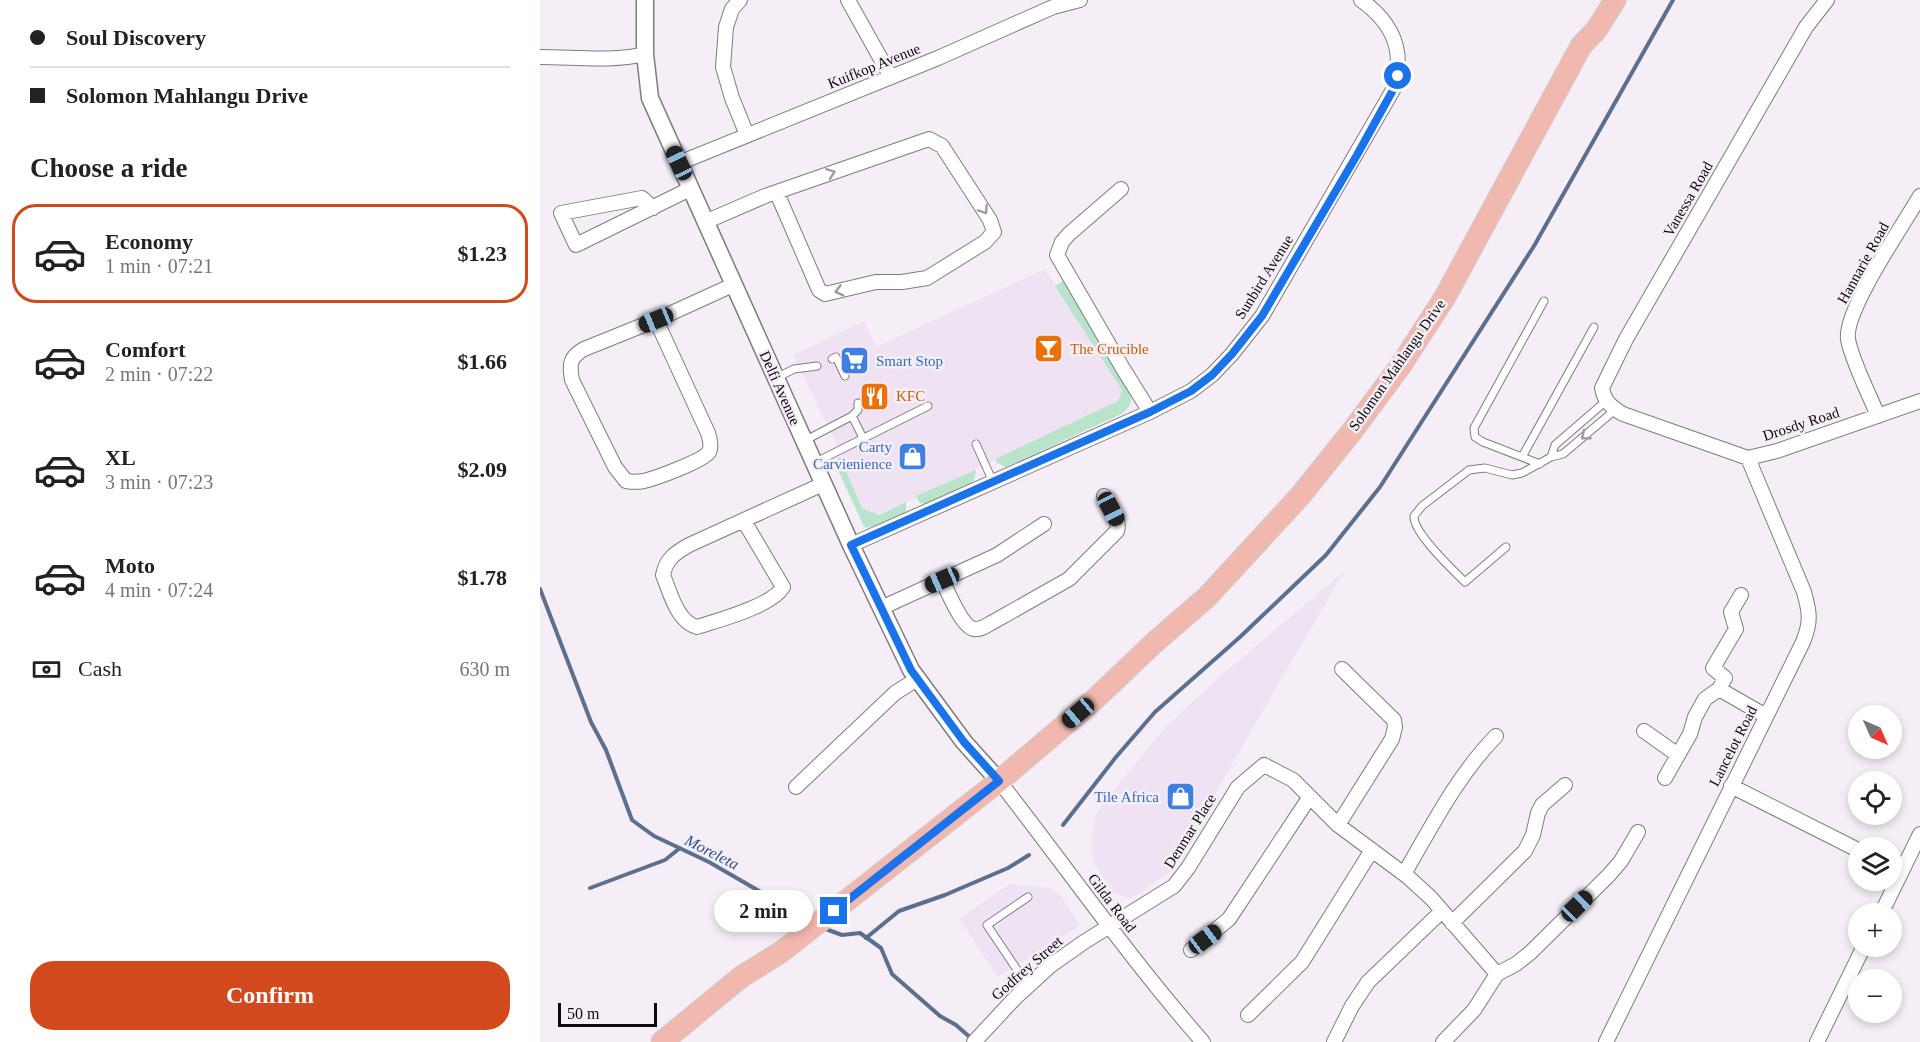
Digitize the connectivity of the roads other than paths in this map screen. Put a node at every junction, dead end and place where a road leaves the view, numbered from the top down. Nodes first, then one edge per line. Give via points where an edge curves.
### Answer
1 (645, 0) edge
2 (740, 0) edge
3 (848, 0) edge
4 (1080, 0) edge
5 (1361, 0) edge
6 (1600, 0) edge
7 (1615, 0) edge
8 (1827, 0) edge
9 (1581, 46) junction
10 (645, 54) junction
11 (540, 57) edge
12 (891, 77) junction
13 (747, 135) junction
14 (679, 163) junction
15 (690, 189) junction
16 (1121, 189) dead end
17 (777, 193) junction
18 (1920, 196) edge
19 (653, 208) junction
20 (705, 222) junction
21 (733, 285) junction
22 (1544, 302) dead end
23 (656, 320) junction
24 (1594, 327) dead end
25 (832, 359) dead end
26 (817, 366) dead end
27 (845, 376) dead end
28 (776, 378) junction
29 (1920, 400) edge
30 (858, 403) dead end
31 (928, 406) dead end
32 (1615, 408) junction
33 (1150, 412) junction
34 (852, 416) junction
35 (1878, 416) junction
36 (863, 438) junction
37 (804, 441) junction
38 (976, 444) dead end
39 (1522, 457) junction
40 (1551, 457) junction
41 (1748, 458) junction
42 (814, 463) junction
43 (1540, 464) junction
44 (993, 482) junction
45 (823, 484) junction
46 (1104, 496) dead end
47 (744, 521) junction
48 (1044, 524) dead end
49 (851, 545) junction
50 (1506, 547) dead end
51 (942, 580) junction
52 (1741, 595) dead end
53 (881, 608) junction
54 (1342, 669) dead end
55 (917, 679) junction
56 (1719, 689) junction
57 (1766, 716) junction
58 (1644, 731) dead end
59 (1496, 736) dead end
60 (1678, 755) junction
61 (994, 776) junction
62 (1665, 778) dead end
63 (1565, 785) dead end
64 (1731, 786) junction
65 (796, 787) dead end
66 (1309, 798) junction
67 (1338, 825) junction
68 (1638, 832) dead end
69 (1920, 834) edge
70 (1848, 845) edge
71 (1372, 850) junction
72 (1902, 861) edge
73 (1404, 874) junction
74 (1028, 897) dead end
75 (1442, 910) junction
76 (1452, 923) junction
77 (1109, 928) junction
78 (1191, 950) dead end
79 (1859, 957) edge
80 (1497, 974) junction
81 (1028, 986) junction
82 (1248, 1015) dead end
83 (662, 1042) edge
84 (974, 1042) edge
85 (1203, 1042) edge
86 (1334, 1042) edge
87 (1443, 1042) edge
88 (1606, 1042) edge
89 (1817, 1042) edge

1 - 10 street, Delfi Avenue
2 - 13 street via 726,27 723,67
3 - 12 street
4 - 12 street, Kuifkop Avenue via 1053,7
5 - 33 street, Sunbird Avenue via 1383,20 1396,43 1400,62 1393,90 1262,316 1212,375
6 - 9 main road, Solomon Mahlangu Drive via 1586,26
7 - 9 main road, Solomon Mahlangu Drive
8 - 32 street, Vanessa Road via 1806,27 1626,339 1602,388
9 - 61 main road, Solomon Mahlangu Drive via 1445,297 1401,365 1300,496 1207,597 1082,696
10 - 11 street
10 - 14 street, Delfi Avenue via 650,99
12 - 13 street, Kuifkop Avenue
13 - 14 street, Kuifkop Avenue
14 - 15 street, Delfi Avenue
15 - 19 street
15 - 20 street, Delfi Avenue
16 - 33 street via 1069,234 1057,255
17 -> 17 street via 929,139 942,146 994,232 985,242 927,278 868,283 825,294 819,290
17 - 20 street
18 - 35 street, Hannarie Road via 1850,323 1848,341
19 - 19 street via 576,245 561,213 642,198
20 - 21 street, Delfi Avenue
21 - 23 street
21 - 28 street, Delfi Avenue
22 - 39 lane via 1474,428 1475,437 1483,442
23 - 23 street via 584,349 575,354 570,367 572,380 615,467 626,481 645,481 688,464 706,455 710,447 708,433
24 - 39 lane
25 - 27 lane via 836,357
26 - 28 lane via 794,369
28 - 37 street, Delfi Avenue
29 - 35 street, Drosdy Road
30 - 34 lane
31 - 36 lane
32 -> 40 lane via 1563,454
32 - 40 lane via 1555,446
32 - 41 street, Drosdy Road
33 - 44 street, Sunbird Avenue
34 - 36 lane
34 - 37 lane
35 - 41 street, Drosdy Road
36 - 42 lane
37 - 42 street, Delfi Avenue
38 - 44 lane
39 - 43 lane
40 - 43 lane
41 - 57 street, Lancelot Road via 1804,592 1810,624
42 - 45 street, Delfi Avenue
43 - 50 lane via 1517,475 1485,468 1469,470 1414,516 1416,526 1465,582
44 - 49 street, Sunbird Avenue
45 - 47 street
45 - 49 street, Delfi Avenue
46 - 51 street via 1118,522 1117,531 1069,579 980,629 971,629 964,623
47 - 47 street via 783,586 760,604 691,626 678,609 663,575 664,566 674,553
48 - 51 street via 997,555
49 - 53 street, Delfi Avenue
51 - 53 street
52 - 56 street via 1731,612 1736,629 1713,668 1725,678
53 - 55 street, Delfi Avenue
54 - 67 street via 1391,716 1395,727 1392,739
55 - 61 street, Delfi Avenue
55 - 65 street via 895,693
56 - 57 street
56 - 60 street via 1705,699
57 - 64 street, Lancelot Road
58 - 60 street
59 - 73 street via 1466,770
60 - 62 street
61 - 77 street, Gilda Road
61 - 83 main road, Solomon Mahlangu Drive via 914,830 830,907
63 - 76 street via 1542,805 1525,851
64 - 70 street
64 - 88 street, Lancelot Road
66 - 67 street
66 - 77 street, Denmar Place via 1293,780 1264,765 1238,787 1174,886
66 - 78 street via 1229,919
67 - 71 street
68 - 80 street via 1609,875 1530,953
69 - 72 street
71 - 73 street
71 - 82 street via 1302,962
73 - 75 street
74 - 81 lane via 987,925
75 - 76 street
75 - 86 street via 1368,982
76 - 80 street
77 - 81 street, Godfrey Street via 1067,953
77 - 85 street, Gilda Road
79 - 89 street
80 - 87 street via 1474,1010
81 - 84 street, Godfrey Street

